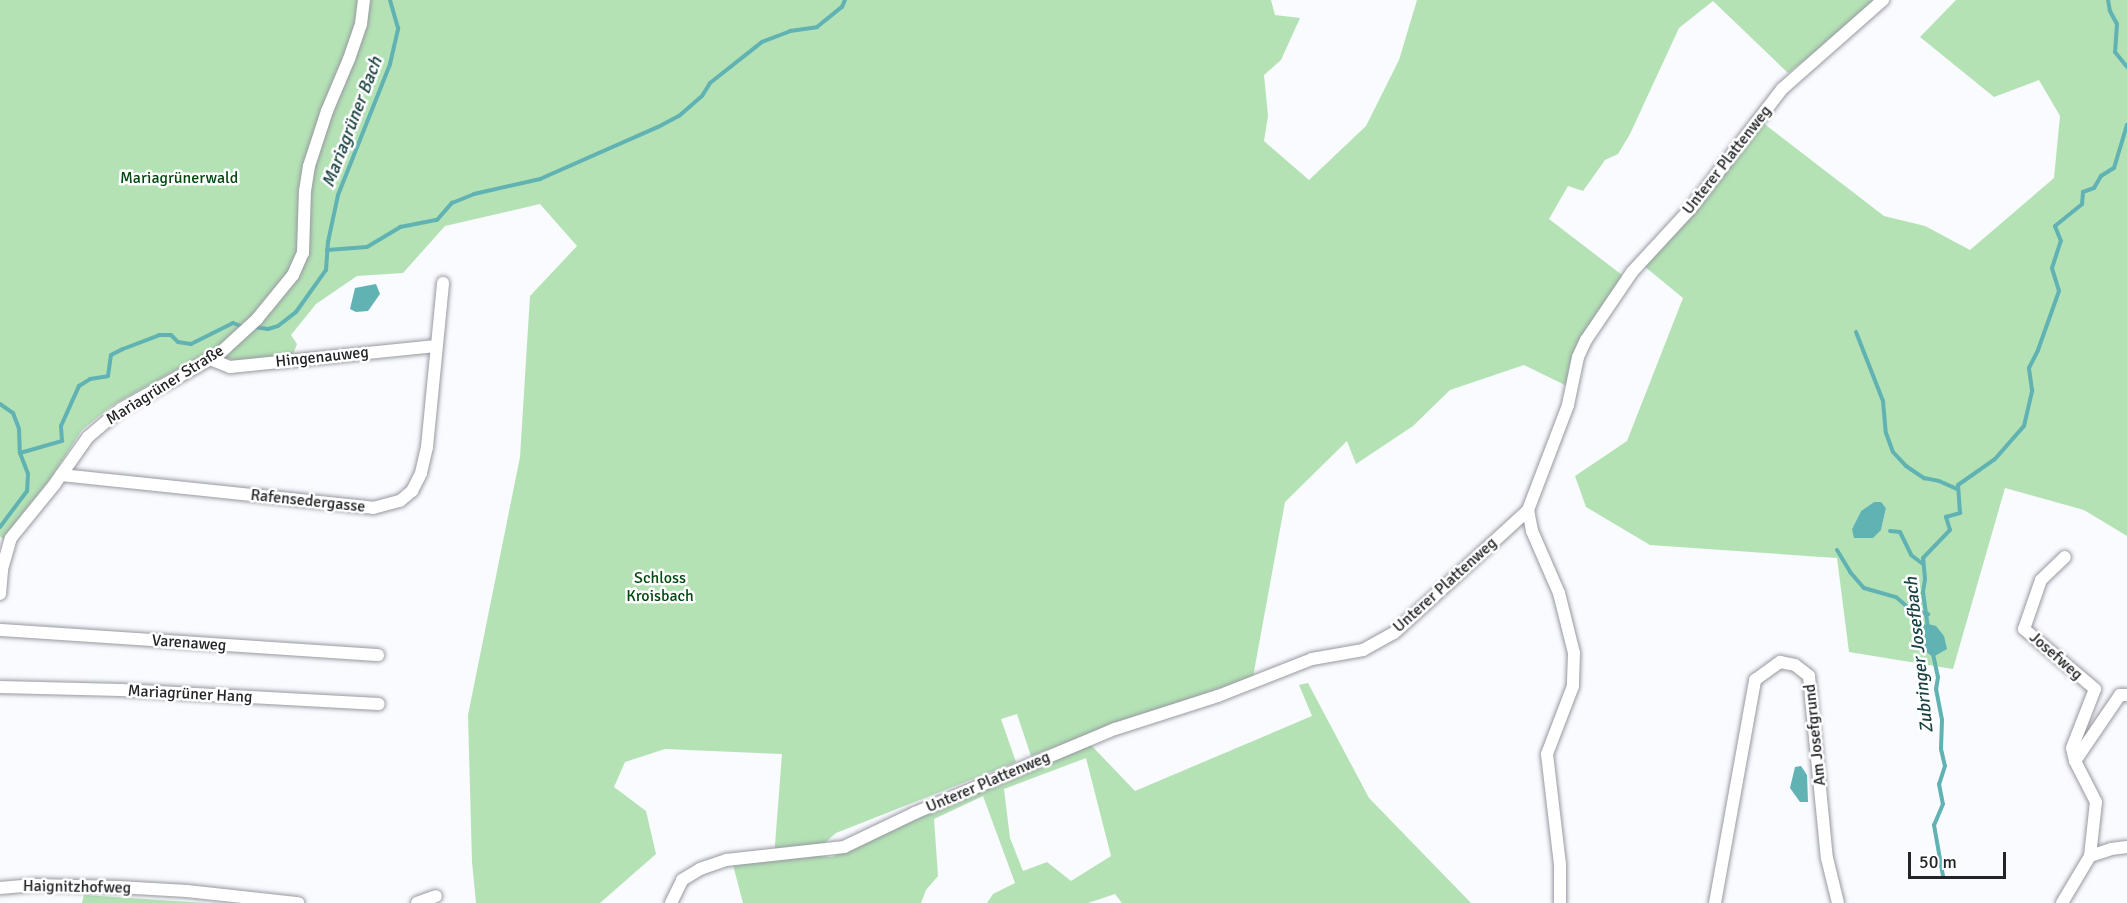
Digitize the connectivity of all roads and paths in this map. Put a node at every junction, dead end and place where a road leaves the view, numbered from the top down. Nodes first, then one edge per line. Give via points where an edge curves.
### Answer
1 (364, 0) edge
2 (1883, 0) edge
3 (443, 283) dead end
4 (436, 346) junction
5 (210, 360) junction
6 (61, 475) junction
7 (1528, 510) junction
8 (3, 545) edge
9 (2065, 557) dead end
10 (0, 594) edge
11 (0, 630) edge
12 (378, 655) dead end
13 (0, 687) edge
14 (2127, 696) edge
15 (379, 704) dead end
16 (2075, 761) junction
17 (2127, 848) edge
18 (2090, 856) junction
19 (0, 888) edge
20 (436, 896) dead end
21 (298, 903) edge
22 (417, 903) edge
23 (671, 903) edge
24 (1560, 903) edge
25 (1715, 903) edge
26 (1838, 903) edge
27 (2062, 903) edge

1 - 5 street, Mariagrüner Straße via 361,24 309,166 303,253 293,275 257,319
2 - 7 street, Unterer Plattenweg via 1782,89 1691,208 1629,276 1578,357 1568,405
3 - 4 street, Rafensedergasse
4 - 5 street, Hingenauweg via 230,367
4 - 6 street, Rafensedergasse via 421,473 412,491 400,501 373,508
5 - 6 street, Mariagrüner Straße via 106,421 88,437
6 - 8 street, Mariagrüner Straße
7 - 23 street, Unterer Plattenweg via 1394,633 1363,650 1311,659 1218,696 1115,729 844,847 726,860 700,869 682,880
7 - 24 street via 1532,531 1559,593 1574,653 1573,686 1547,754 1560,864
8 - 10 street, Mariagrüner Straße
9 - 16 street, Josefweg via 2041,580 2024,629 2095,689 2072,748
11 - 12 street, Varenaweg
13 - 15 street, Mariagrüner Hang
14 - 16 street via 2120,695
16 - 18 street via 2096,802
17 - 18 street
18 - 27 street
19 - 21 street, Haignitzhofweg via 118,887
20 - 22 street
25 - 26 street, Am Josefgrund via 1755,680 1780,662 1795,665 1809,676 1827,858

